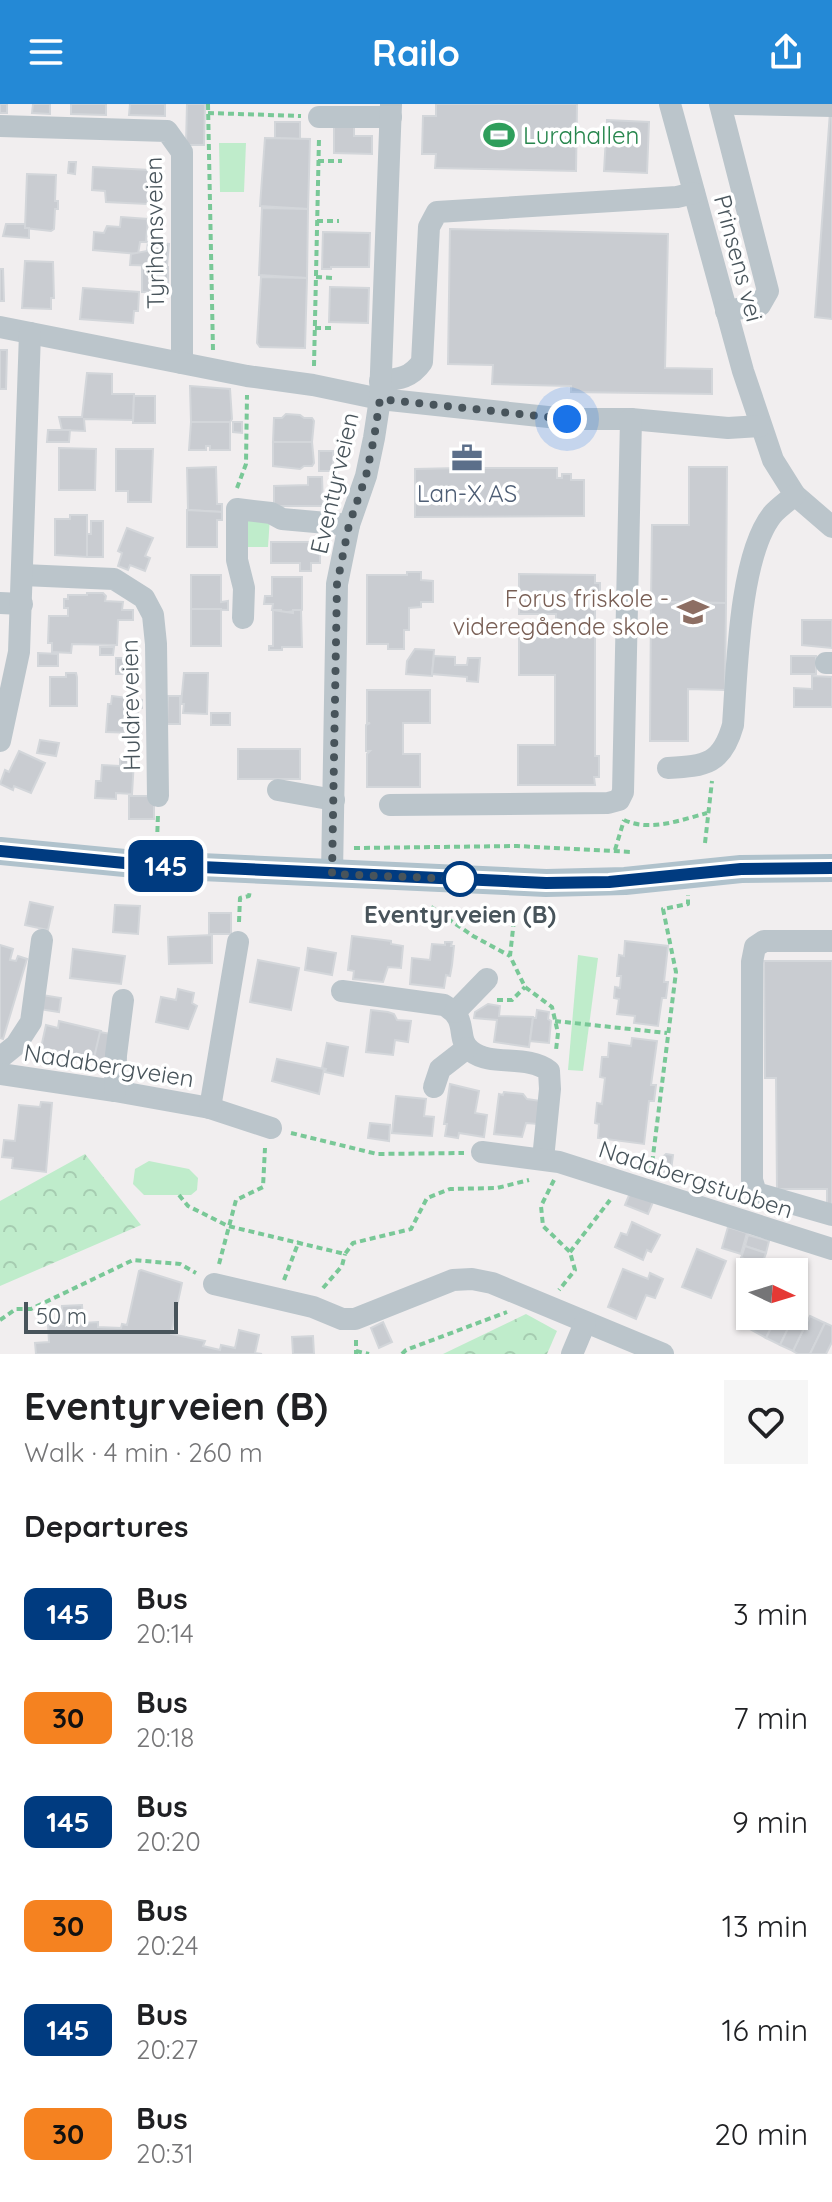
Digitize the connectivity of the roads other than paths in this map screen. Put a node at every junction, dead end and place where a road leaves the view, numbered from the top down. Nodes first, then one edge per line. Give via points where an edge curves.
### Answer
1 (670, 104) edge
2 (720, 104) edge
3 (736, 104) edge
4 (832, 106) edge
5 (391, 110) edge
6 (319, 117) road end
7 (0, 126) edge
8 (694, 193) junction
9 (726, 311) junction
10 (0, 327) edge
11 (30, 333) junction
12 (182, 363) junction
13 (380, 390) junction
14 (631, 419) junction
15 (760, 426) junction
16 (795, 495) junction
17 (349, 525) junction
18 (832, 527) edge
19 (23, 575) junction
20 (11, 603) edge
21 (243, 618) dead end
22 (0, 741) edge
23 (668, 768) dead end
24 (278, 790) dead end
25 (158, 796) dead end
26 (334, 800) junction
27 (390, 805) dead end
28 (0, 851) edge
29 (832, 868) edge
30 (332, 874) junction
31 (42, 940) dead end
32 (832, 941) edge
33 (238, 942) road end
34 (487, 979) dead end
35 (342, 991) dead end
36 (123, 1000) dead end
37 (455, 1012) junction
38 (467, 1048) junction
39 (0, 1058) edge
40 (0, 1074) edge
41 (434, 1087) dead end
42 (115, 1091) junction
43 (210, 1108) junction
44 (269, 1127) road end
45 (482, 1152) road end
46 (545, 1173) junction
47 (756, 1193) junction
48 (832, 1215) edge
49 (742, 1222) junction
50 (832, 1249) edge
51 (214, 1284) road end
52 (585, 1323) junction
53 (572, 1354) edge
54 (663, 1354) edge

1 - 8 street, Prinsens vei
2 - 9 street via 768,291 760,305
3 - 4 street
5 - 6 street
5 - 13 street, Eventyrveien
7 - 12 street, Tyrihansveien via 167,131 176,140 182,152
8 - 9 street, Prinsens vei
8 - 13 street via 437,212 429,227 422,362 415,372
9 - 15 street, Prinsens vei
10 - 11 street
11 - 12 street
11 - 19 street
12 - 13 street via 247,376
13 - 14 street via 567,419
13 - 17 street, Eventyrveien via 366,476
14 - 15 street
14 - 27 street via 623,792 618,811
15 - 16 street, Prinsens vei
16 - 18 street, Prinsens vei
16 - 23 street via 772,515 758,541 744,596 728,745 700,766
17 - 21 street via 237,509
17 - 26 street, Eventyrveien via 337,584
19 - 20 street
19 - 25 street, Huldreveien via 114,579 144,598 153,615 156,644
20 - 22 street via 19,652
24 - 26 street
26 - 30 street, Eventyrveien
28 - 30 main road
29 - 30 main road via 741,869 593,883
31 - 39 street via 31,1022
32 - 47 street via 764,941 755,947
33 - 43 street, Nadabergveien
34 - 37 street
35 - 37 street via 444,1005
36 - 42 street
37 - 38 street
38 - 41 street via 440,1069
38 - 46 street via 549,1071
40 - 42 street, Nadabergveien
42 - 43 street, Nadabergveien
43 - 44 street, Nadabergveien
45 - 46 street, Nadabergstubben
46 - 49 street, Nadabergstubben via 621,1181
47 - 48 street
47 - 49 street
49 - 50 street, Nadabergstubben
51 - 52 street via 355,1319 453,1280 472,1279
52 - 53 street
52 - 54 street

